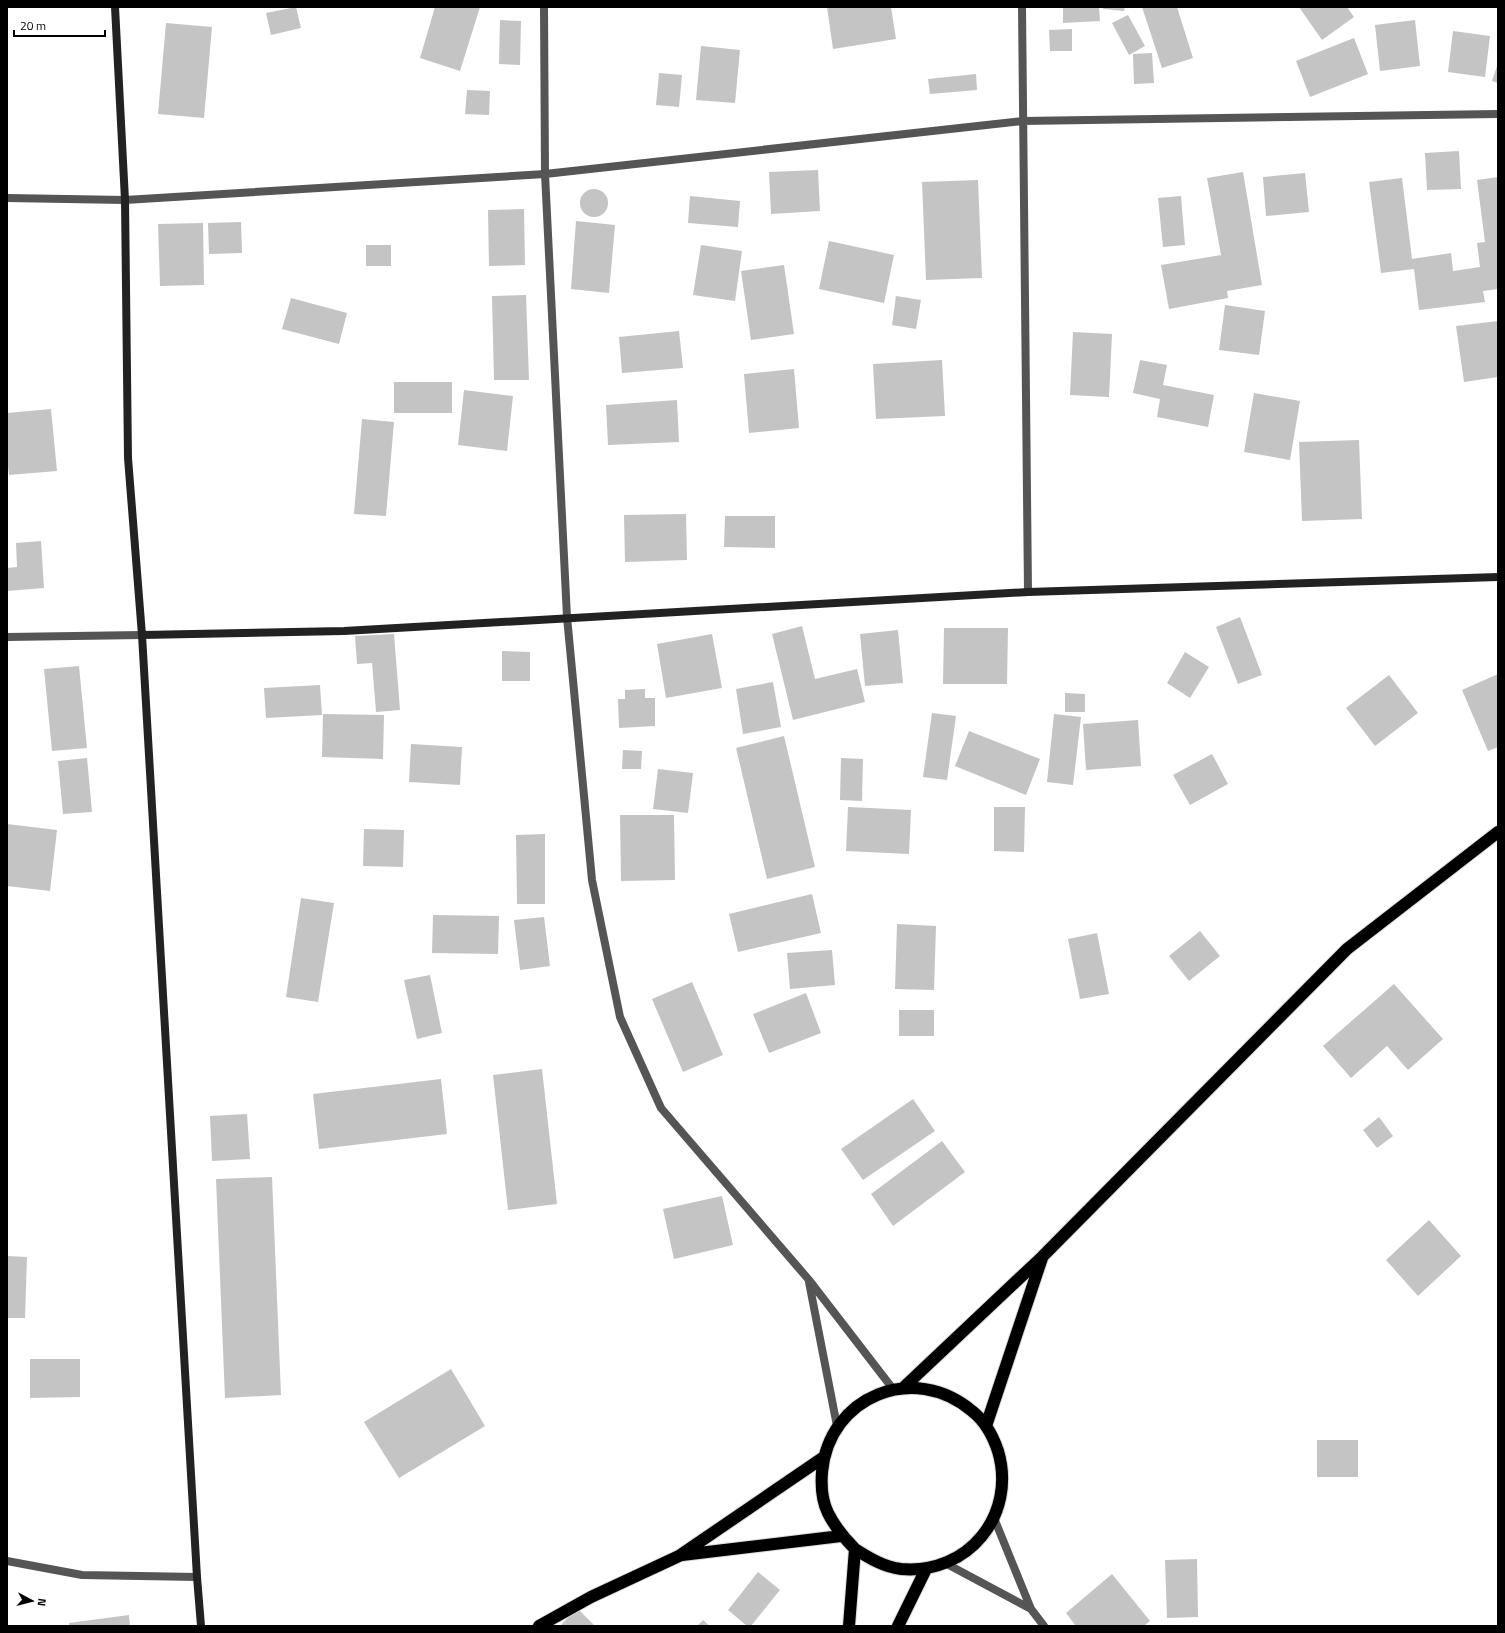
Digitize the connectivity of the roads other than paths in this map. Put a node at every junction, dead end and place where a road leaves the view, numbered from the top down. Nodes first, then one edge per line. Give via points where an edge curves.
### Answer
1 (115, 7) edge
2 (544, 7) edge
3 (1022, 7) edge
4 (1498, 114) edge
5 (1022, 121) junction
6 (545, 174) junction
7 (7, 198) edge
8 (125, 200) junction
9 (1498, 577) edge
10 (1028, 592) junction
11 (566, 617) junction
12 (142, 635) junction
13 (7, 637) edge
14 (1498, 832) edge
15 (1042, 1257) junction
16 (809, 1280) junction
17 (898, 1388) junction
18 (837, 1426) junction
19 (986, 1426) junction
20 (824, 1457) junction
21 (994, 1518) junction
22 (841, 1536) junction
23 (855, 1549) junction
24 (679, 1556) junction
25 (7, 1561) edge
26 (945, 1563) junction
27 (926, 1569) junction
28 (197, 1577) junction
29 (1031, 1609) junction
30 (201, 1626) edge
31 (539, 1626) edge
32 (850, 1626) edge
33 (898, 1626) edge
34 (1044, 1626) edge

1 - 8 street
2 - 6 street
3 - 5 street
4 - 5 street
5 - 6 street
5 - 10 street
6 - 8 street
6 - 11 street
7 - 8 street
8 - 12 street via 128,458
9 - 10 street
10 - 11 street
11 - 12 street via 344,631
11 - 16 street via 592,880 620,1018 661,1108
12 - 13 street
12 - 28 street
14 - 15 highway via 1346,949
15 - 17 highway
15 - 19 highway
16 - 17 street
16 - 18 street
17 - 18 highway via 872,1397 853,1409
17 - 19 highway via 922,1388 941,1392 974,1411
18 - 20 highway
19 - 21 highway via 996,1443 1001,1461 1000,1500
20 - 22 highway via 821,1485 827,1512
20 - 24 highway
21 - 26 highway via 974,1546
21 - 29 street
22 - 23 highway
22 - 24 highway
23 - 27 highway via 876,1562 901,1569
23 - 32 highway
24 - 31 highway via 591,1597
25 - 28 street via 82,1575
26 - 27 highway
26 - 29 street
27 - 33 highway
28 - 30 street
29 - 34 street

